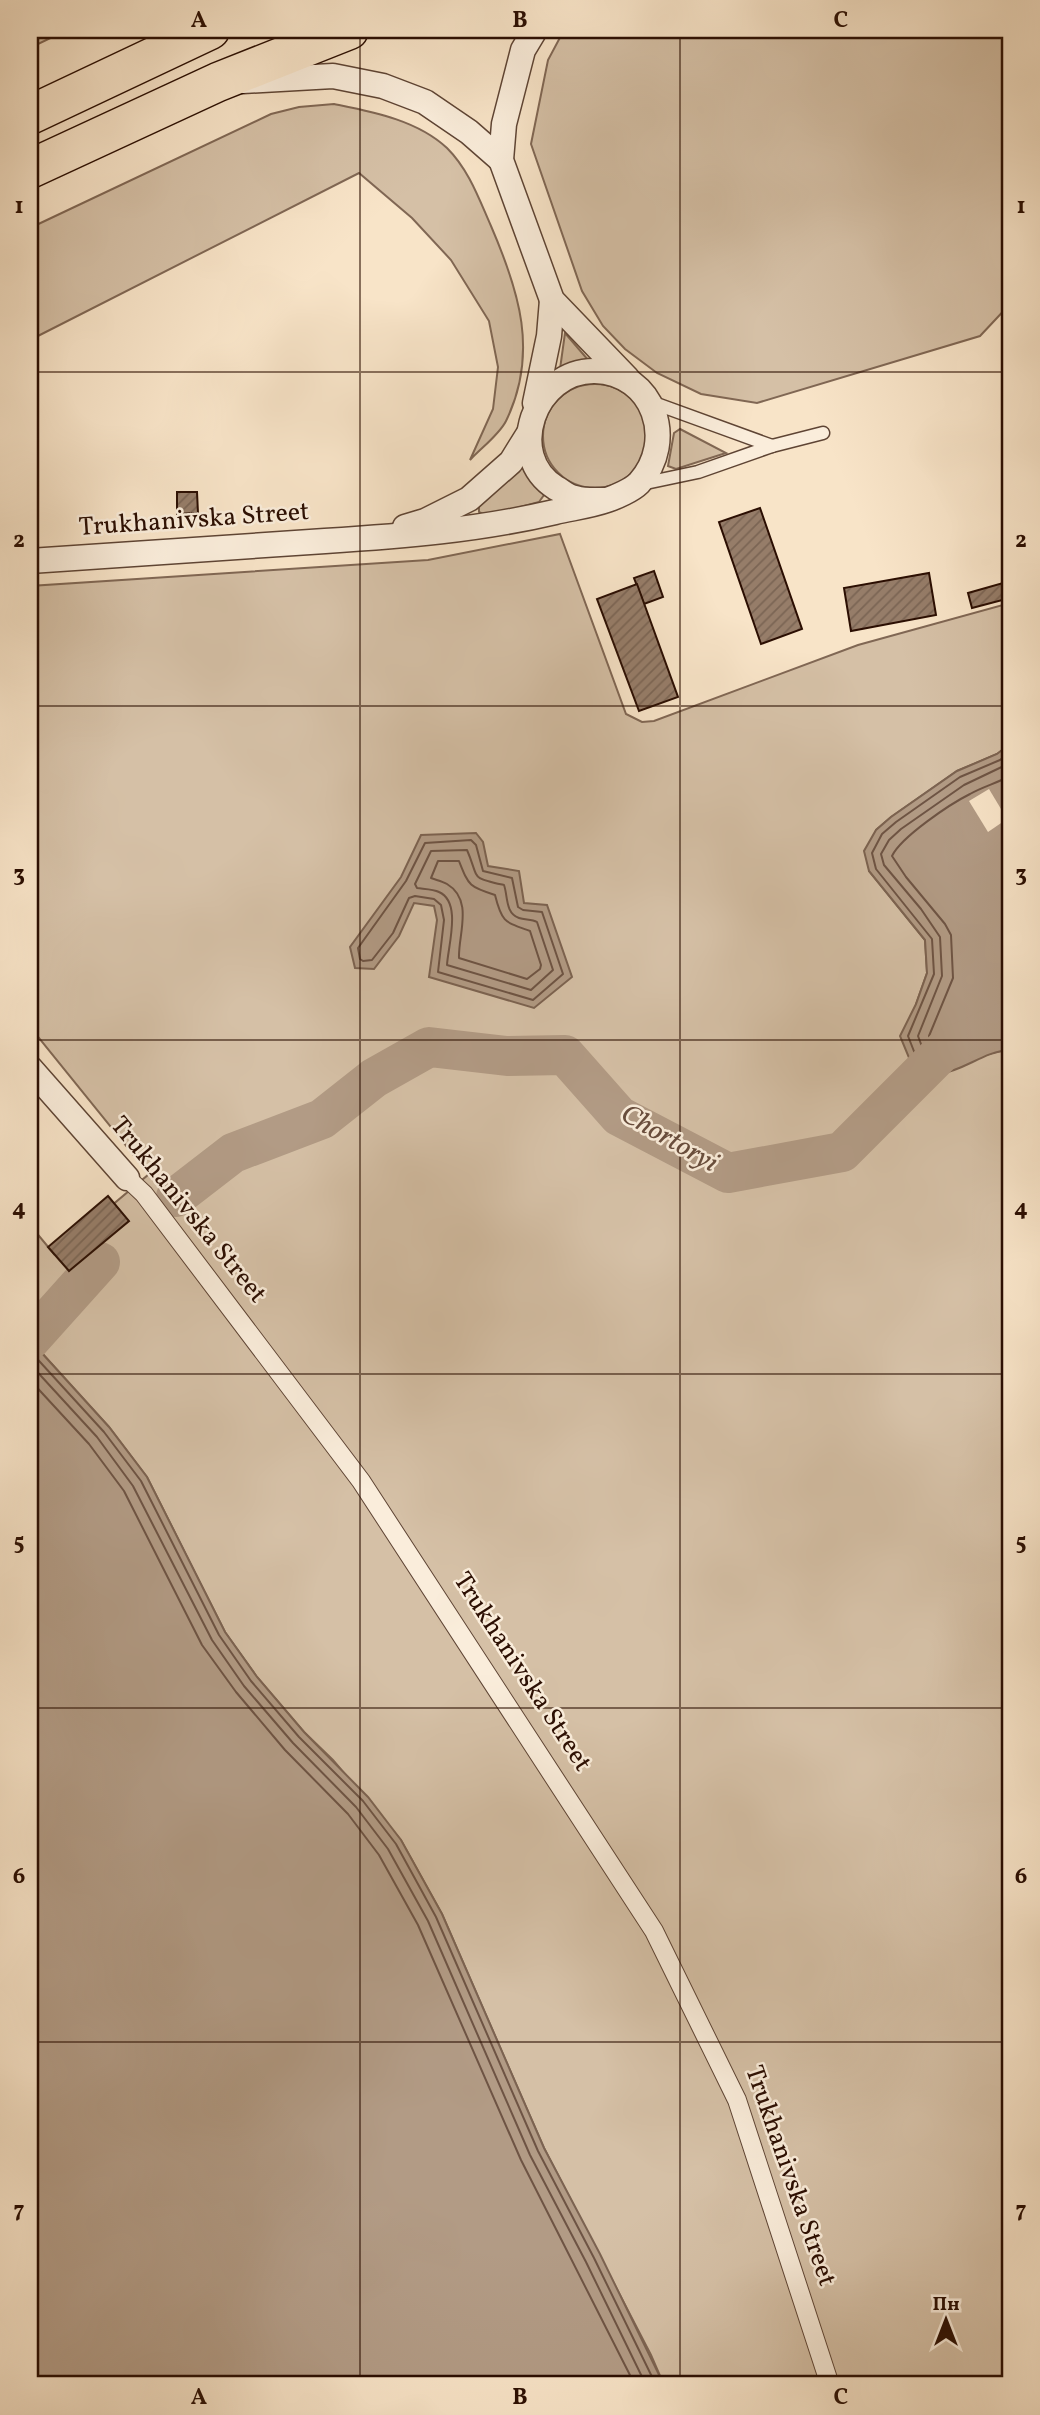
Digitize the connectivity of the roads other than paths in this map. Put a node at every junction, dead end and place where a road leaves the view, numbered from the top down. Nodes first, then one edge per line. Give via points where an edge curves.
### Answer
1 (210, 30) edge
2 (349, 30) edge
3 (535, 30) edge
4 (218, 82) junction
5 (30, 115) edge
6 (501, 160) junction
7 (30, 169) edge
8 (552, 300) junction
9 (642, 393) junction
10 (531, 423) junction
11 (823, 433) dead end
12 (772, 446) junction
13 (638, 485) junction
14 (606, 500) junction
15 (363, 538) junction
16 (30, 561) edge
17 (30, 1068) edge
18 (127, 1178) joint
19 (830, 2385) edge

1 - 5 main road
2 - 4 main road
3 - 6 street, Trukhanivska Street via 523,50 504,124
4 - 6 street, Trukhanivska Street via 333,76 383,86 425,102
4 - 7 main road
6 - 8 street, Trukhanivska Street
8 - 9 street, Trukhanivska Street
8 - 10 street, Trukhanivska Street
9 - 10 street via 609,373 592,371 549,389
9 - 12 lane
9 - 13 street via 659,430 655,459
10 - 14 street via 535,464 548,483 573,498
10 - 15 street, Trukhanivska Street via 510,462 469,499 425,521
11 - 12 lane
12 - 13 lane via 698,472
13 - 14 street
14 - 15 street, Trukhanivska Street via 515,522
15 - 16 street, Trukhanivska Street
17 - 18 street, Trukhanivska Street
18 - 19 street, Trukhanivska Street via 144,1194 361,1480 654,1931 737,2100

